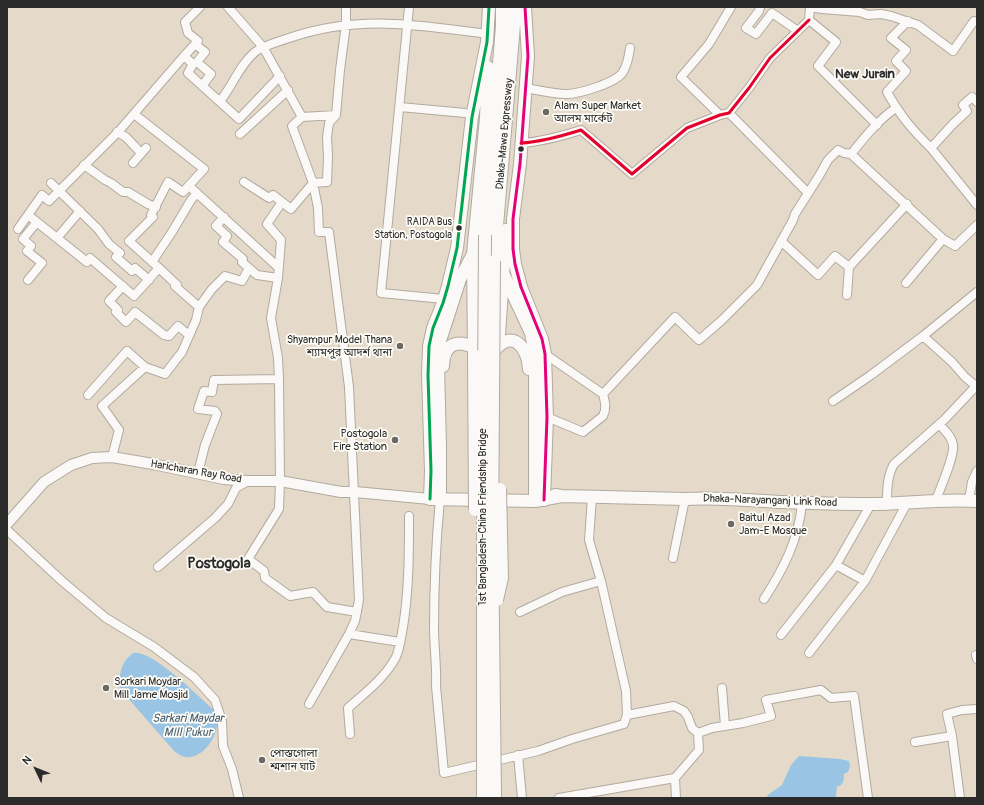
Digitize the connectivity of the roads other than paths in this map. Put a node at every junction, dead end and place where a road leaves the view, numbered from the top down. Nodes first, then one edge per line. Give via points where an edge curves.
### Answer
1 (200, 7) edge
2 (228, 7) edge
3 (346, 7) edge
4 (409, 7) edge
5 (489, 7) edge
6 (502, 7) edge
7 (514, 7) edge
8 (525, 7) edge
9 (731, 7) edge
10 (760, 7) edge
11 (810, 7) edge
12 (809, 20) junction
13 (908, 21) junction
14 (977, 22) edge
15 (408, 23) junction
16 (346, 24) junction
17 (798, 31) junction
18 (526, 32) junction
19 (487, 38) junction
20 (195, 44) junction
21 (263, 47) junction
22 (630, 48) dead end
23 (184, 56) junction
24 (280, 76) junction
25 (202, 86) junction
26 (525, 88) junction
27 (288, 90) junction
28 (220, 101) junction
29 (977, 102) edge
30 (400, 107) junction
31 (896, 108) junction
32 (465, 113) dead end
33 (728, 113) junction
34 (134, 114) junction
35 (336, 115) junction
36 (720, 115) junction
37 (302, 117) junction
38 (877, 125) junction
39 (117, 132) junction
40 (240, 134) dead end
41 (521, 143) junction
42 (931, 148) junction
43 (851, 154) junction
44 (133, 163) dead end
45 (84, 165) junction
46 (244, 182) dead end
47 (51, 183) dead end
48 (313, 183) junction
49 (189, 186) junction
50 (59, 191) junction
51 (197, 193) junction
52 (808, 193) junction
53 (282, 202) junction
54 (907, 204) junction
55 (156, 206) junction
56 (977, 206) edge
57 (80, 211) junction
58 (28, 215) junction
59 (224, 217) junction
60 (37, 222) junction
61 (977, 225) edge
62 (18, 229) dead end
63 (486, 235) junction
64 (57, 238) junction
65 (944, 239) junction
66 (781, 241) junction
67 (473, 254) junction
68 (494, 261) junction
69 (152, 262) junction
70 (278, 267) junction
71 (849, 267) junction
72 (159, 268) junction
73 (249, 268) junction
74 (502, 273) junction
75 (278, 278) junction
76 (28, 280) dead end
77 (149, 280) junction
78 (906, 283) dead end
79 (123, 286) junction
80 (977, 292) edge
81 (847, 295) dead end
82 (444, 299) junction
83 (199, 307) junction
84 (189, 335) junction
85 (923, 336) junction
86 (487, 351) junction
87 (545, 354) junction
88 (145, 367) junction
89 (279, 379) junction
90 (977, 386) edge
91 (603, 394) junction
92 (88, 395) dead end
93 (833, 401) dead end
94 (547, 417) junction
95 (939, 424) junction
96 (112, 457) junction
97 (977, 471) edge
98 (198, 473) junction
99 (248, 481) junction
100 (280, 481) junction
101 (355, 492) junction
102 (438, 496) junction
103 (535, 497) junction
104 (592, 497) junction
105 (685, 499) junction
106 (936, 500) junction
107 (973, 501) edge
108 (802, 503) junction
109 (907, 503) junction
110 (871, 504) junction
111 (887, 504) junction
112 (409, 516) dead end
113 (7, 524) edge
114 (7, 530) edge
115 (673, 558) dead end
116 (836, 565) junction
117 (158, 567) dead end
118 (601, 581) junction
119 (865, 581) junction
120 (764, 599) dead end
121 (357, 612) junction
122 (520, 612) dead end
123 (488, 623) junction
124 (349, 634) junction
125 (781, 635) dead end
126 (400, 642) junction
127 (808, 653) dead end
128 (722, 688) dead end
129 (309, 704) dead end
130 (977, 709) edge
131 (627, 715) junction
132 (725, 726) junction
133 (698, 732) junction
134 (350, 734) dead end
135 (952, 736) junction
136 (915, 742) dead end
137 (518, 755) junction
138 (675, 778) junction
139 (239, 798) edge
140 (483, 798) edge
141 (496, 798) edge
142 (522, 798) edge
143 (559, 798) edge
144 (676, 798) edge
145 (868, 798) edge
146 (960, 798) edge

1 - 20 street via 185,22 188,33 198,41
2 - 21 street
3 - 16 street
4 - 15 street
5 - 19 highway
6 - 63 highway, Dhaka-Mawa Expressway
7 - 68 highway, Dhaka-Mawa Expressway
8 - 18 highway
9 - 36 street via 709,44 681,77
10 - 17 street via 746,28 756,34 772,13
11 - 12 street
11 - 13 street via 868,15 881,14
12 - 17 street
12 - 38 street via 836,42 818,66
13 - 14 street via 918,25 953,51 974,21
13 - 31 street via 891,38 906,50 896,61 906,71 887,92
15 - 16 street
15 - 19 street
15 - 30 street
16 - 21 street via 301,34
16 - 35 street
17 - 33 street via 770,58
18 - 26 highway via 528,56
18 - 74 highway via 518,90
19 - 67 highway via 489,52 486,118
19 - 82 highway via 472,117 457,248
20 - 23 street
20 - 25 street via 205,52 197,62 212,74
21 - 24 street
21 - 28 street via 248,59
22 - 26 street via 623,72 607,83 567,94
23 - 25 street via 193,64 188,73
23 - 34 street
24 - 27 street
24 - 28 street via 239,119
25 - 28 street
26 - 41 highway
27 - 37 street
27 - 40 street
29 - 42 street via 972,97 963,105 967,111
30 - 32 street
30 - 82 street via 381,293
31 - 38 street
31 - 42 street
33 - 36 street
33 - 52 street
34 - 39 street
34 - 49 street via 204,169
35 - 37 street
35 - 48 street via 329,123 327,136 327,182
36 - 41 street via 687,128 632,174 581,130
37 - 48 street via 292,126
38 - 43 street
39 - 44 street via 144,151
39 - 45 street
41 - 87 highway via 513,219 513,249 520,287 542,339
42 - 56 street
43 - 52 street via 838,150 833,154
43 - 54 street
45 - 50 street
45 - 55 street via 123,192
46 - 53 street via 269,198 273,195
47 - 50 street
48 - 53 street via 291,209
48 - 101 street via 319,232 329,232 348,387
49 - 51 street
49 - 55 street via 183,192 168,182
50 - 57 street
50 - 58 street via 49,201 42,195
51 - 59 street
51 - 69 street
52 - 66 street
53 - 70 street via 267,224 281,240
54 - 65 street
54 - 71 street
55 - 69 street via 151,215 153,217 129,241
57 - 64 street
57 - 77 street via 120,253 116,257 132,271 136,268
58 - 60 street
58 - 62 street
59 - 70 street
59 - 73 street via 216,226 227,236 222,242 244,259 242,262
60 - 64 street
60 - 76 street via 23,239 32,246 28,251 42,263
61 - 65 street via 955,246
63 - 67 highway
63 - 86 highway, 1st Bangladesh-China Friendship Bridge, bridge
64 - 79 street via 87,262 90,258
65 - 78 street
66 - 71 street via 818,275 835,256
66 - 91 street via 757,285 699,340 675,317
67 - 86 highway
67 - 102 highway via 460,279 439,344
68 - 74 highway
68 - 86 highway, 1st Bangladesh-China Friendship Bridge, bridge
69 - 72 street
70 - 75 street
71 - 81 street
72 - 77 street
72 - 83 street
73 - 75 street via 257,275
73 - 83 street via 242,281 225,276
74 - 86 highway
74 - 103 highway via 531,333 535,356
75 - 89 street via 271,318
77 - 79 street via 134,296
79 - 84 street via 109,302 126,322 135,312 164,336 169,336 178,326
80 - 85 street
82 - 102 highway via 429,346 428,375 431,471
83 - 84 street
84 - 88 street via 182,352 165,374
85 - 90 street
85 - 93 street
86 - 102 highway via 459,343 445,353
86 - 103 highway via 509,340 524,348 528,359
86 - 123 highway, 1st Bangladesh-China Friendship Bridge, bridge via 492,490
86 - 123 highway, bridge via 475,577
87 - 91 street
87 - 94 highway
88 - 92 street via 127,351
88 - 96 street via 102,406 119,430
89 - 98 street via 214,380 212,392 204,391 198,409 215,411 217,414
89 - 100 street
90 - 95 street
91 - 94 street via 605,413 583,432
94 - 103 highway
95 - 106 street via 949,435 953,445 950,462
95 - 111 street via 894,464 887,487
96 - 98 main road, Haricharan Ray Road
96 - 113 main road, Haricharan Ray Road via 92,458 55,474 44,482
97 - 107 street via 972,482
98 - 99 main road, Haricharan Ray Road
99 - 100 main road, Haricharan Ray Road
99 - 117 street via 236,488 228,504 215,518
100 - 101 main road, Haricharan Ray Road via 341,492
100 - 121 street via 279,509 248,559 264,571 265,578 290,596 313,592 327,607
101 - 102 main road, Haricharan Ray Road via 410,497
101 - 121 street via 359,600
102 - 103 highway, Dhaka-Narayanganj Link Road
102 - 137 street via 434,630 444,773
103 - 104 highway, Dhaka-Narayanganj Link Road
104 - 105 highway, Dhaka-Narayanganj Link Road
104 - 118 street via 590,540
105 - 108 highway, Dhaka-Narayanganj Link Road
105 - 115 street
106 - 107 highway, Dhaka-Narayanganj Link Road
106 - 109 highway, Dhaka-Narayanganj Link Road
108 - 110 highway, Dhaka-Narayanganj Link Road
108 - 120 street via 791,549
109 - 111 highway, Dhaka-Narayanganj Link Road
109 - 119 street
110 - 111 highway, Dhaka-Narayanganj Link Road
110 - 116 street
112 - 126 street via 409,575
114 - 139 street via 106,618 154,647 194,677 215,700 222,721 223,746
116 - 119 street
116 - 125 street
118 - 122 street via 562,592
118 - 131 street via 626,691
119 - 127 street
121 - 124 street
123 - 140 highway, 1st Bangladesh-China Friendship Bridge, bridge
123 - 141 highway, 1st Bangladesh-China Friendship Bridge, bridge
124 - 126 street
124 - 129 street
126 - 134 street via 396,656 386,672 348,708
128 - 132 street
130 - 135 street via 947,714
131 - 133 street via 674,706 684,711 692,728
131 - 137 street via 624,724
132 - 133 street
132 - 145 street via 771,716 766,700 821,690 831,698 854,696
133 - 138 street via 699,750
135 - 136 street
135 - 146 street
137 - 142 street
138 - 143 street
138 - 144 street

